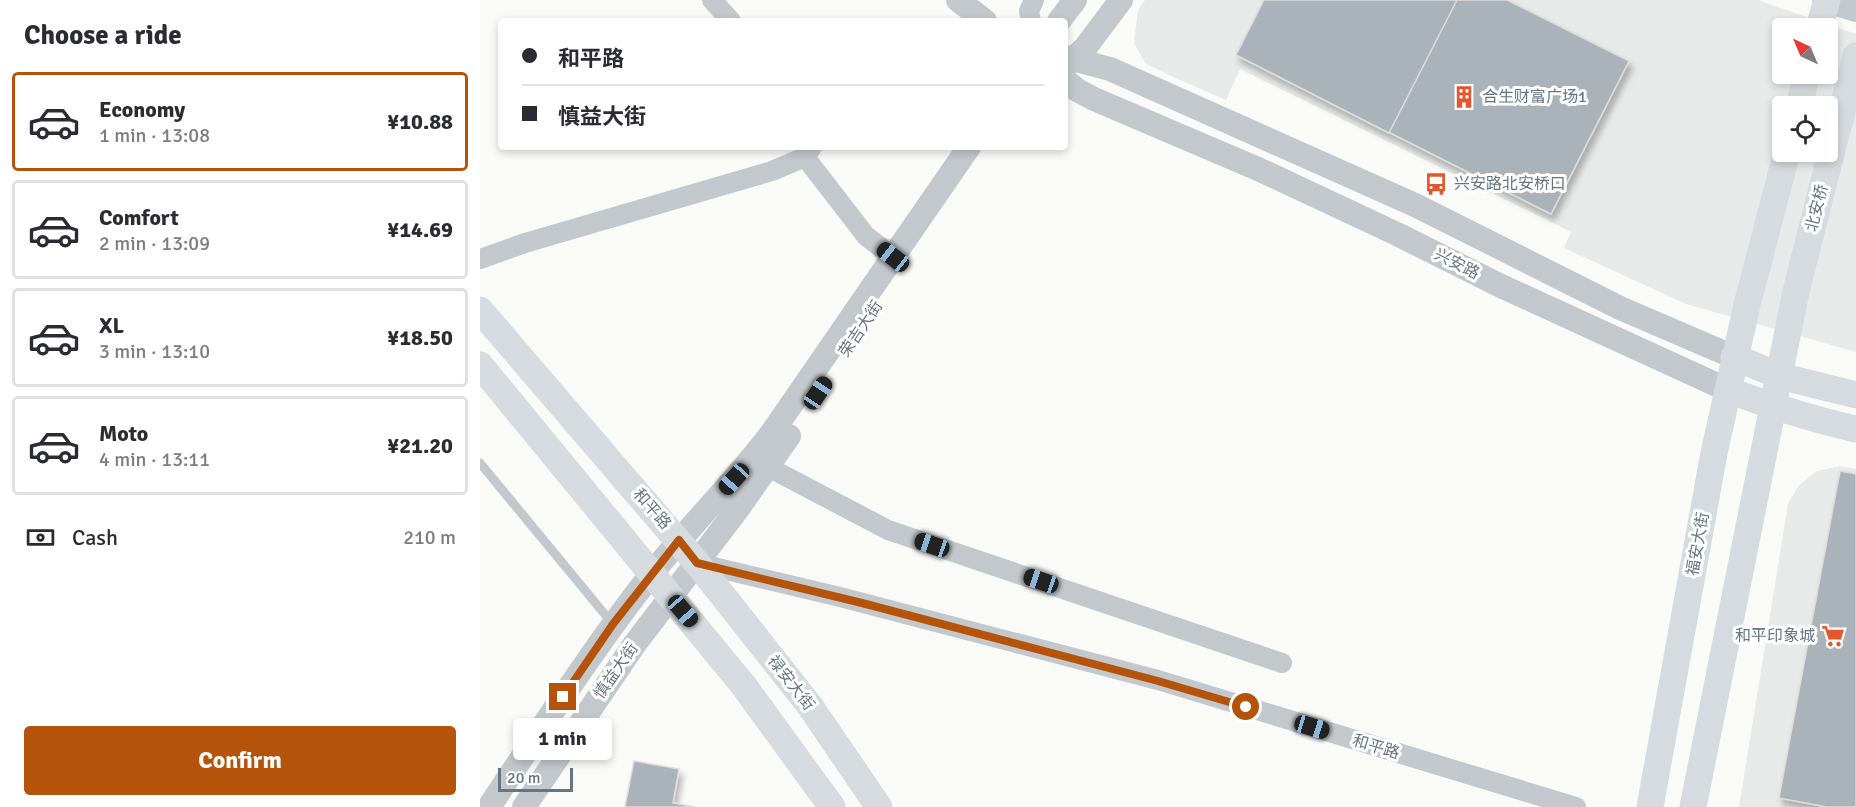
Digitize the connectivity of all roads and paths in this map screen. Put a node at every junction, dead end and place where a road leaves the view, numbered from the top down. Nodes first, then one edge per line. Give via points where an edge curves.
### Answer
1 (712, 0) edge
2 (958, 0) edge
3 (1034, 0) edge
4 (1075, 0) edge
5 (1121, 0) edge
6 (1825, 0) edge
7 (1856, 10) edge
8 (728, 18) edge
9 (981, 18) edge
10 (1030, 18) edge
11 (1061, 18) edge
12 (1821, 18) edge
13 (1856, 56) edge
14 (1068, 65) edge
15 (1068, 66) edge
16 (1068, 68) edge
17 (967, 150) edge
18 (985, 150) edge
19 (809, 152) edge
20 (1784, 162) edge
21 (893, 257) junction
22 (480, 259) edge
23 (480, 310) edge
24 (1734, 357) junction
25 (480, 365) edge
26 (1780, 376) junction
27 (1728, 390) junction
28 (1856, 395) edge
29 (1773, 407) junction
30 (1856, 429) edge
31 (480, 463) edge
32 (768, 467) junction
33 (679, 540) junction
34 (697, 563) junction
35 (652, 573) junction
36 (671, 597) junction
37 (613, 624) junction
38 (1282, 663) dead end
39 (489, 807) edge
40 (524, 807) edge
41 (832, 807) edge
42 (879, 807) edge
43 (1576, 807) edge
44 (1650, 807) edge
45 (1693, 807) edge

1 - 8 street
2 - 9 street
3 - 10 street
4 - 11 street
5 - 14 street
6 - 7 street
6 - 12 main road
13 - 26 main road, 北安桥 via 1796,291
15 - 24 street, 兴安路 via 1110,69 1415,205 1620,308
16 - 27 street, 兴安路 via 1077,90 1094,99 1258,169
17 - 21 street, 荣吉大街
18 - 32 street, 荣吉大街
19 - 21 street via 866,236
19 - 22 street via 772,171
20 - 24 main road, 福安大街
21 - 33 street, 荣吉大街 via 771,434
23 - 33 main road, 和平路
24 - 26 main road, 兴安路
24 - 27 main road, 福安大街
25 - 35 main road
26 - 28 main road, 兴安路
26 - 29 main road
27 - 29 main road, 兴安路
27 - 44 main road, 福安大街
29 - 30 main road, 兴安路
29 - 45 main road
31 - 37 lane
32 - 34 street, 荣吉大街
32 - 38 street via 888,530
33 - 34 main road, 和平路
33 - 35 street, 荣吉大街
34 - 36 street, 荣吉大街
34 - 42 main road, 禄安大街 via 810,706
34 - 43 street, 和平路 via 1158,681
35 - 36 main road
35 - 37 street, 慎益大街
36 - 40 street, 慎益大街
36 - 41 main road via 744,686
37 - 39 street, 慎益大街

